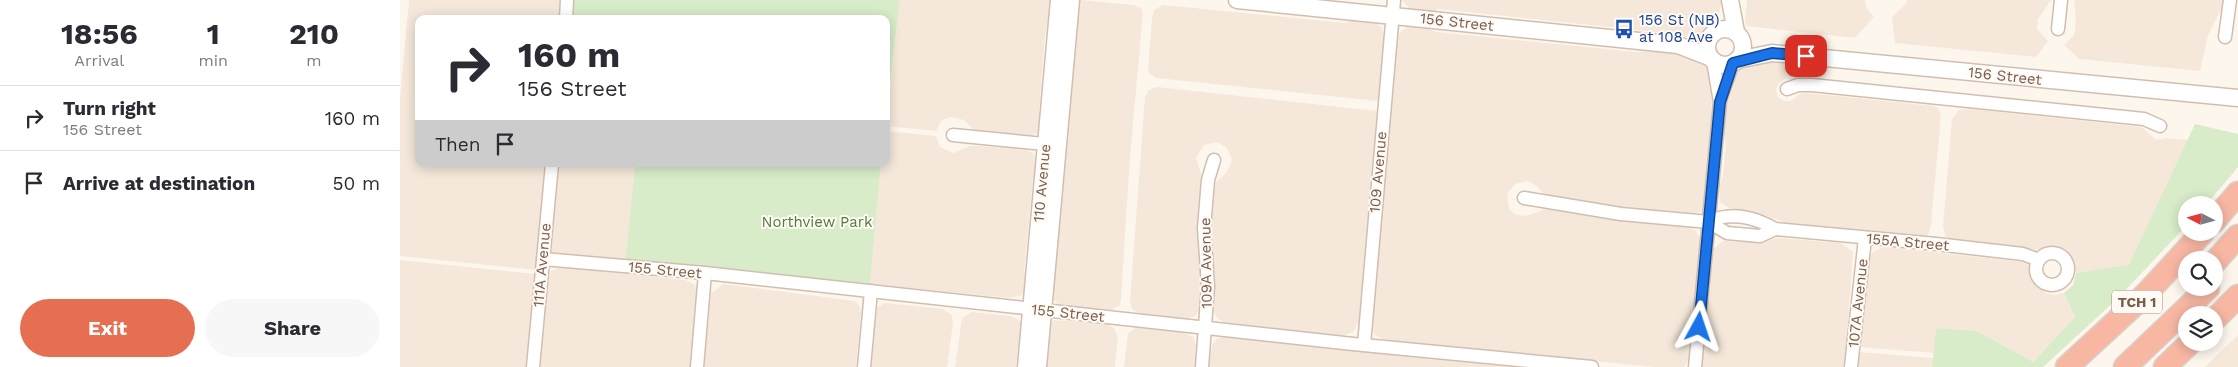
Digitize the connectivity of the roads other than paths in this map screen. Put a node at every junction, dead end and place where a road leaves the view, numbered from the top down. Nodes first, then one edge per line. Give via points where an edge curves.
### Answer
1 (567, 0) edge
2 (1059, 0) edge
3 (1071, 0) edge
4 (1237, 0) edge
5 (1729, 0) edge
6 (2061, 0) edge
7 (2230, 0) edge
8 (1394, 8) edge
9 (566, 15) edge
10 (2058, 29) dead end
11 (1713, 34) junction
12 (1738, 35) junction
13 (2226, 37) dead end
14 (1678, 45) junction
15 (1772, 53) junction
16 (1711, 59) junction
17 (1735, 62) junction
18 (1787, 89) dead end
19 (2238, 98) edge
20 (1720, 102) junction
21 (2160, 126) dead end
22 (952, 135) dead end
23 (1052, 145) junction
24 (1214, 160) dead end
25 (552, 167) edge
26 (2238, 193) edge
27 (1524, 198) dead end
28 (2223, 210) edge
29 (1709, 222) junction
30 (2238, 236) edge
31 (1865, 238) junction
32 (2195, 241) edge
33 (2223, 253) edge
34 (2238, 257) edge
35 (543, 259) junction
36 (2039, 260) dead end
37 (705, 273) junction
38 (2223, 273) edge
39 (871, 291) junction
40 (2181, 296) edge
41 (2200, 296) edge
42 (2238, 296) edge
43 (1037, 310) junction
44 (2223, 311) edge
45 (1206, 327) junction
46 (1364, 345) junction
47 (2182, 351) edge
48 (533, 367) edge
49 (697, 367) edge
50 (864, 367) edge
51 (1026, 367) edge
52 (1038, 367) edge
53 (1202, 367) edge
54 (1585, 367) edge
55 (1695, 367) edge
56 (1851, 367) edge
57 (2068, 367) edge
58 (2106, 367) edge
59 (2125, 367) edge
60 (2165, 367) edge

1 - 9 street
2 - 23 street, 110 Avenue
3 - 23 street, 110 Avenue
4 - 8 street, 156 Street
5 - 11 street
5 - 12 street
6 - 10 street
7 - 13 street
8 - 14 street, 156 Street
8 - 46 street, 109 Avenue
11 - 12 street via 1728,29
11 - 14 street, 156 Street
11 - 16 street via 1706,45
12 - 15 street, 156 Street
12 - 17 street via 1742,52
14 - 16 street, 156 Street
15 - 17 street, 156 Street
15 - 19 street, 156 Street
16 - 17 street via 1725,66
16 - 20 street
17 - 20 street
18 - 21 street, 156 Street via 1812,85 2144,119
20 - 29 street
22 - 23 street
23 - 43 street, 110 Avenue
24 - 45 street, 109A Avenue via 1208,180 1204,228 1208,286
25 - 35 street, 111A Avenue
26 - 28 highway
27 - 29 street, 155A Street via 1621,214
29 - 31 street, 155A Street via 1720,216 1729,216 1760,220 1775,229
29 - 55 street
30 - 33 highway
31 - 36 street, 155A Street via 2023,254
31 - 56 street, 107A Avenue
32 - 57 highway, TCH 1 via 2146,294
34 - 38 highway
35 - 37 street, 155 Street
35 - 48 street, 111A Avenue
37 - 39 street, 155 Street
37 - 49 street
39 - 43 street, 155 Street
39 - 50 street
40 - 58 highway
41 - 59 highway
42 - 44 highway
43 - 45 street, 155 Street
43 - 51 street, 110 Avenue
43 - 52 street, 110 Avenue
45 - 46 street, 155 Street
45 - 53 street, 109A Avenue
46 - 54 street, 155 Street
47 - 60 highway

